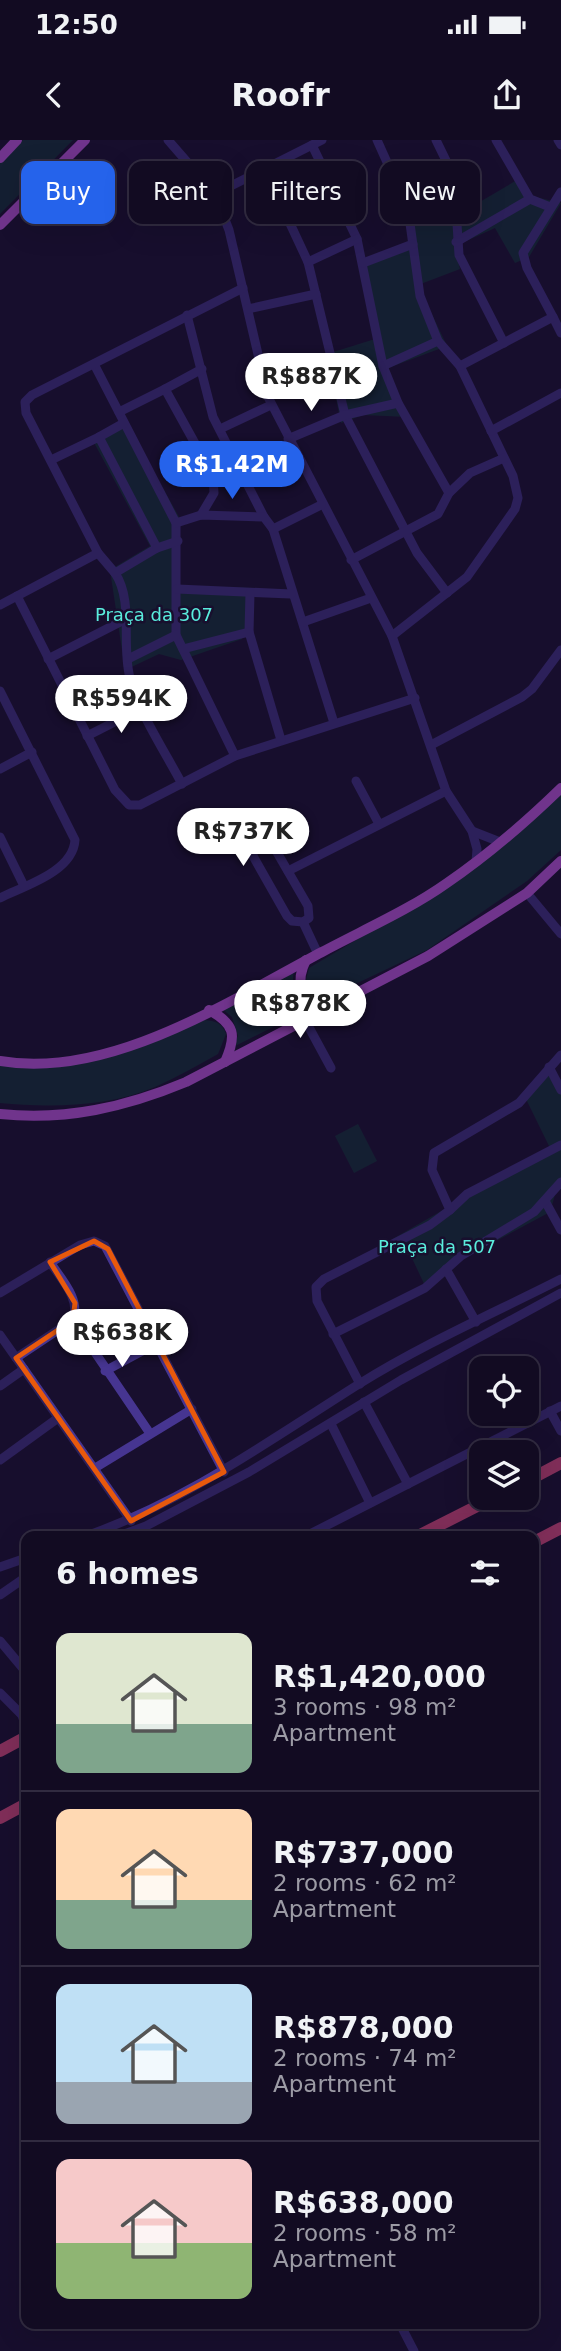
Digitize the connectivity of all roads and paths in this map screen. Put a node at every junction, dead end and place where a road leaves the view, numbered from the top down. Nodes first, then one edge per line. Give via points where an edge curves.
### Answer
1 (17, 140) edge
2 (85, 140) edge
3 (168, 140) edge
4 (322, 140) edge
5 (377, 140) edge
6 (436, 140) edge
7 (496, 140) edge
8 (558, 140) edge
9 (312, 145) junction
10 (561, 145) edge
11 (0, 158) edge
12 (186, 161) edge
13 (282, 161) edge
14 (561, 192) edge
15 (530, 200) junction
16 (561, 204) edge
17 (550, 208) junction
18 (227, 224) edge
19 (290, 224) edge
20 (0, 225) edge
21 (357, 239) junction
22 (456, 242) junction
23 (413, 244) junction
24 (308, 262) junction
25 (363, 263) junction
26 (243, 288) junction
27 (316, 295) junction
28 (248, 309) junction
29 (187, 314) junction
30 (553, 317) junction
31 (561, 333) edge
32 (438, 341) junction
33 (504, 343) junction
34 (94, 364) junction
35 (383, 366) junction
36 (460, 366) junction
37 (202, 369) junction
38 (165, 389) junction
39 (561, 393) edge
40 (398, 403) junction
41 (271, 405) junction
42 (119, 412) junction
43 (345, 415) junction
44 (124, 423) junction
45 (220, 429) junction
46 (491, 430) junction
47 (99, 436) junction
48 (288, 439) junction
49 (504, 458) junction
50 (51, 460) junction
51 (449, 493) junction
52 (321, 505) junction
53 (201, 515) junction
54 (264, 517) junction
55 (176, 523) junction
56 (273, 529) junction
57 (406, 532) junction
58 (178, 541) junction
59 (157, 548) junction
60 (98, 553) junction
61 (351, 560) junction
62 (115, 573) junction
63 (177, 589) junction
64 (250, 593) junction
65 (447, 593) junction
66 (291, 594) junction
67 (17, 596) junction
68 (371, 598) junction
69 (0, 606) edge
70 (124, 620) junction
71 (303, 622) junction
72 (249, 632) junction
73 (176, 635) junction
74 (392, 636) junction
75 (183, 649) junction
76 (561, 650) edge
77 (48, 659) junction
78 (128, 659) junction
79 (0, 691) edge
80 (415, 698) junction
81 (142, 708) junction
82 (334, 723) junction
83 (87, 736) junction
84 (281, 740) junction
85 (431, 745) junction
86 (32, 752) junction
87 (235, 756) junction
88 (0, 769) edge
89 (356, 781) dead end
90 (182, 784) junction
91 (561, 788) edge
92 (446, 791) junction
93 (379, 824) junction
94 (472, 831) junction
95 (0, 837) edge
96 (500, 842) junction
97 (561, 860) edge
98 (476, 862) junction
99 (288, 871) junction
100 (24, 886) junction
101 (527, 893) junction
102 (0, 898) edge
103 (303, 922) junction
104 (561, 934) edge
105 (318, 954) junction
106 (306, 960) junction
107 (209, 1010) junction
108 (321, 1011) junction
109 (305, 1020) junction
110 (561, 1055) edge
111 (0, 1061) edge
112 (225, 1062) junction
113 (549, 1067) junction
114 (331, 1068) dead end
115 (561, 1090) edge
116 (0, 1114) edge
117 (561, 1146) edge
118 (561, 1182) edge
119 (545, 1201) junction
120 (450, 1210) junction
121 (561, 1230) edge
122 (50, 1262) junction
123 (446, 1269) junction
124 (561, 1279) edge
125 (0, 1293) edge
126 (561, 1293) edge
127 (73, 1320) junction
128 (476, 1322) junction
129 (332, 1334) junction
130 (0, 1335) edge
131 (157, 1343) junction
132 (16, 1358) junction
133 (391, 1365) junction
134 (24, 1369) junction
135 (105, 1371) junction
136 (401, 1380) junction
137 (359, 1384) junction
138 (0, 1386) edge
139 (364, 1402) junction
140 (561, 1405) edge
141 (192, 1409) junction
142 (550, 1411) junction
143 (58, 1418) junction
144 (304, 1421) junction
145 (331, 1424) junction
146 (561, 1431) edge
147 (149, 1433) junction
148 (314, 1434) junction
149 (0, 1460) edge
150 (561, 1463) edge
151 (95, 1468) junction
152 (224, 1472) junction
153 (539, 1474) edge
154 (408, 1484) junction
155 (370, 1503) junction
156 (469, 1510) edge
157 (131, 1521) junction
158 (561, 1528) edge
159 (101, 1531) edge
160 (132, 1531) edge
161 (316, 1531) edge
162 (428, 1531) edge
163 (539, 1539) edge
164 (21, 1560) edge
165 (0, 1567) edge
166 (21, 1580) edge
167 (0, 1595) edge
168 (0, 1641) edge
169 (21, 1666) edge
170 (0, 1693) edge
171 (21, 1711) edge
172 (21, 1740) edge
173 (0, 1751) edge
174 (21, 1807) edge
175 (0, 1818) edge
176 (403, 2329) edge
177 (414, 2351) edge

1 - 11 main road
2 - 20 main road
3 - 12 street
4 - 9 street
5 - 23 street via 408,209
6 - 22 street via 454,177
7 - 15 street
8 - 10 street
9 - 13 street
9 - 21 street
14 - 17 street
15 - 17 street
15 - 22 street
16 - 17 street
17 - 30 street via 523,253
18 - 26 street
19 - 24 street
21 - 24 street
21 - 25 street
22 - 33 street via 463,268
23 - 25 street
23 - 32 street via 421,296
24 - 27 street
25 - 35 street
26 - 28 street
26 - 29 street
27 - 28 street
27 - 43 street
28 - 41 street
29 - 34 street
29 - 37 street
30 - 31 street
30 - 33 street
32 - 35 street
32 - 36 street
33 - 36 street
34 - 42 street
34 - 50 street via 25,402 26,413
35 - 40 street
36 - 46 street
37 - 38 street
37 - 45 street via 209,407
38 - 42 street
38 - 53 street via 214,476 214,493
39 - 46 street
40 - 43 street
40 - 51 street
41 - 45 street
41 - 48 street
42 - 44 street
43 - 48 street
43 - 57 street
44 - 47 street
44 - 55 street
45 - 54 street
46 - 49 street
47 - 50 street
47 - 59 street
48 - 52 street
49 - 51 street via 470,473
49 - 65 street via 516,486 515,509 467,577
50 - 60 street
51 - 57 street via 438,514
52 - 56 street
52 - 61 street
53 - 54 street
53 - 55 street
54 - 56 street
55 - 58 street
56 - 66 street
57 - 61 street
57 - 65 street
58 - 59 street
58 - 63 street
59 - 62 street
60 - 62 street
60 - 67 street
61 - 68 street
62 - 70 street via 123,589
63 - 64 street
63 - 73 street
64 - 66 street
64 - 72 street
65 - 74 street
66 - 71 street
67 - 69 street
67 - 77 street
68 - 71 street
68 - 74 street
70 - 77 street
70 - 78 street
71 - 82 street
72 - 75 street
72 - 84 street
73 - 75 street
73 - 78 street
74 - 80 street
75 - 87 street
76 - 85 street via 522,697
77 - 83 street
78 - 81 street
79 - 86 street
80 - 82 street
80 - 85 street
81 - 83 street
81 - 90 street
82 - 84 street
83 - 90 street via 124,802 140,805
84 - 87 street
85 - 92 street
86 - 88 street
86 - 100 street via 75,840 71,856
87 - 90 street
89 - 93 street
91 - 96 main road
92 - 93 street
92 - 94 street
93 - 99 street
94 - 96 street
94 - 98 street
95 - 100 street
96 - 98 main road
97 - 101 main road
98 - 105 main road via 444,885
99 - 103 street via 308,906 309,918
99 - 103 street via 271,842 254,845 253,856 287,916
100 - 102 street
101 - 104 street
101 - 108 main road via 428,956
103 - 105 street
105 - 106 main road
106 - 107 main road
106 - 108 main road via 299,982 302,995
107 - 111 main road via 130,1046 76,1059
107 - 112 main road via 231,1029
108 - 109 main road
109 - 112 main road
109 - 114 street
110 - 113 street
112 - 116 main road via 151,1097 92,1112 31,1117
113 - 115 street
113 - 120 street via 519,1103 434,1153 432,1170
117 - 120 street via 467,1195
118 - 119 street
119 - 121 street
119 - 123 street via 524,1220
120 - 129 street via 319,1283 315,1296
122 - 125 street
122 - 127 street via 75,1303
122 - 131 street via 87,1242 105,1246
123 - 128 street
123 - 129 street via 414,1294
124 - 128 street
126 - 136 street
127 - 132 street
127 - 135 street
128 - 133 street
129 - 137 street
130 - 132 street
131 - 135 street
131 - 141 street
132 - 134 street
133 - 136 street
133 - 137 street
134 - 138 street
134 - 143 street
135 - 147 street
136 - 139 street
137 - 144 street
139 - 145 street
139 - 154 street
140 - 142 street
141 - 147 street
141 - 152 street
142 - 146 street
142 - 154 street
143 - 149 street
143 - 151 street
144 - 148 street
144 - 152 street
145 - 148 street
145 - 155 street
147 - 151 street
148 - 160 street
150 - 153 highway
151 - 157 street
152 - 157 street
154 - 155 street
155 - 161 street
156 - 162 highway
157 - 159 street
158 - 163 highway
164 - 165 street
166 - 167 street
168 - 169 street
170 - 171 street
172 - 173 highway
174 - 175 highway
176 - 177 street

